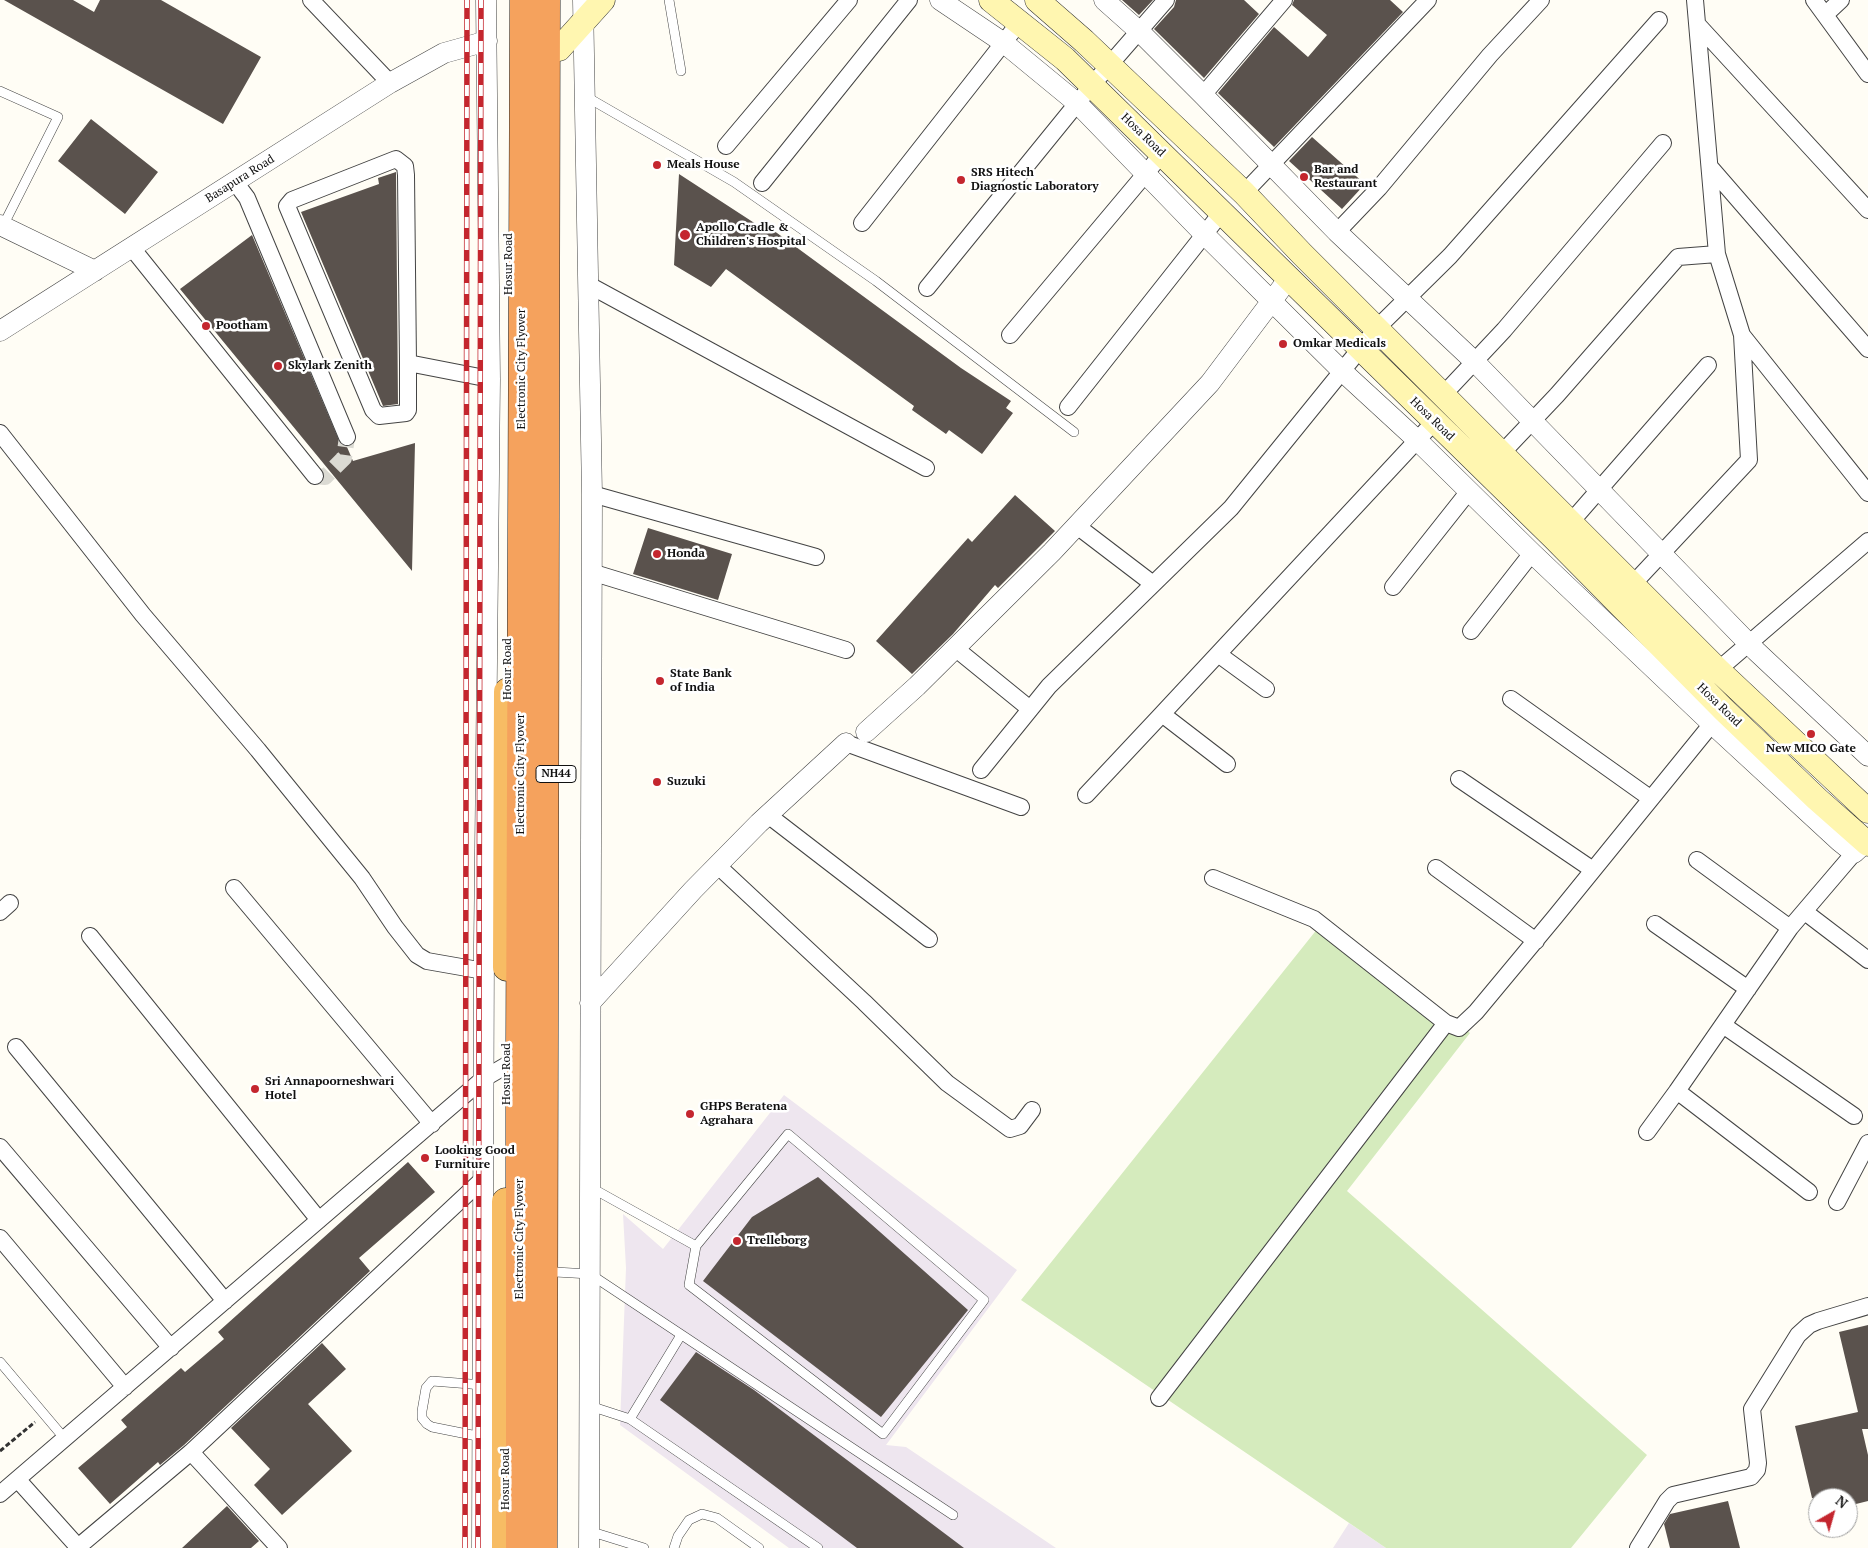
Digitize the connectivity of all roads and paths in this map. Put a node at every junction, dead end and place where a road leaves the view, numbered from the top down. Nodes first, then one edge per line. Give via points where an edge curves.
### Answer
1 (311, 0) edge
2 (524, 0) edge
3 (546, 0) edge
4 (559, 0) edge
5 (603, 0) edge
6 (669, 0) edge
7 (849, 0) edge
8 (909, 0) edge
9 (940, 0) edge
10 (991, 0) edge
11 (1037, 0) edge
12 (1104, 0) edge
13 (1166, 0) edge
14 (1284, 0) edge
15 (1428, 0) edge
16 (1541, 0) edge
17 (1695, 0) edge
18 (1814, 0) edge
19 (1842, 0) edge
20 (490, 2) edge
21 (583, 11) edge
22 (1825, 15) junction
23 (1660, 20) dead end
24 (1019, 23) junction
25 (1698, 24) junction
26 (1140, 32) junction
27 (487, 41) junction
28 (1004, 43) junction
29 (558, 49) junction
30 (1109, 67) junction
31 (681, 71) dead end
32 (1868, 74) edge
33 (390, 83) junction
34 (0, 91) edge
35 (1085, 94) junction
36 (1204, 95) junction
37 (585, 96) junction
38 (1663, 144) dead end
39 (726, 146) dead end
40 (1162, 154) junction
41 (1271, 166) junction
42 (1710, 167) junction
43 (1145, 174) junction
44 (235, 182) junction
45 (762, 184) dead end
46 (1244, 193) junction
47 (1868, 210) edge
48 (1222, 212) junction
49 (862, 223) dead end
50 (1, 226) edge
51 (1337, 232) junction
52 (1204, 234) junction
53 (132, 248) junction
54 (1717, 254) junction
55 (95, 271) junction
56 (1289, 278) junction
57 (587, 284) junction
58 (927, 288) dead end
59 (1407, 297) junction
60 (1272, 300) junction
61 (1377, 328) junction
62 (0, 331) edge
63 (1010, 334) dead end
64 (1742, 335) junction
65 (1360, 349) junction
66 (1868, 349) edge
67 (1475, 362) junction
68 (408, 363) junction
69 (1708, 365) dead end
70 (1342, 371) junction
71 (490, 379) junction
72 (1443, 395) junction
73 (1068, 407) dead end
74 (1435, 421) junction
75 (1533, 422) junction
76 (1074, 432) dead end
77 (0, 433) edge
78 (347, 437) tunnel mouth
79 (1418, 440) junction
80 (1501, 454) junction
81 (926, 468) dead end
82 (315, 476) dead end
83 (1600, 490) junction
84 (1469, 491) junction
85 (1868, 493) edge
86 (592, 494) junction
87 (1570, 523) junction
88 (1077, 526) junction
89 (1868, 541) edge
90 (1532, 553) junction
91 (1662, 554) junction
92 (816, 557) dead end
93 (591, 572) junction
94 (1153, 584) junction
95 (1633, 584) junction
96 (1393, 587) dead end
97 (1471, 631) dead end
98 (1748, 643) junction
99 (956, 648) junction
100 (846, 650) dead end
101 (1218, 654) junction
102 (1718, 670) junction
103 (1266, 689) dead end
104 (1511, 699) dead end
105 (1030, 709) junction
106 (1162, 714) junction
107 (1717, 717) junction
108 (866, 732) dead end
109 (846, 743) joint
110 (1868, 756) edge
111 (1227, 764) dead end
112 (981, 770) dead end
113 (1459, 779) dead end
114 (1086, 795) dead end
115 (1650, 798) junction
116 (1020, 807) dead end
117 (1868, 811) edge
118 (768, 815) junction
119 (1863, 845) edge
120 (1697, 860) dead end
121 (717, 865) junction
122 (1436, 868) dead end
123 (1593, 870) junction
124 (1213, 878) dead end
125 (234, 888) dead end
126 (1805, 912) junction
127 (1655, 924) dead end
128 (1790, 928) junction
129 (90, 936) dead end
130 (929, 939) dead end
131 (1536, 941) junction
132 (1868, 960) edge
133 (484, 971) junction
134 (1748, 989) junction
135 (590, 1003) junction
136 (1446, 1023) junction
137 (1723, 1024) junction
138 (16, 1047) dead end
139 (507, 1065) junction
140 (483, 1079) junction
141 (1676, 1091) junction
142 (1032, 1110) dead end
143 (1854, 1116) dead end
144 (432, 1124) junction
145 (1647, 1132) dead end
146 (1868, 1143) edge
147 (0, 1147) edge
148 (483, 1179) junction
149 (590, 1187) junction
150 (1809, 1192) dead end
151 (1837, 1202) dead end
152 (319, 1220) junction
153 (0, 1238) edge
154 (696, 1246) junction
155 (555, 1272) junction
156 (590, 1274) junction
157 (225, 1301) junction
158 (1868, 1306) edge
159 (681, 1335) junction
160 (171, 1348) junction
161 (0, 1362) edge
162 (483, 1385) junction
163 (125, 1387) junction
164 (1159, 1398) dead end
165 (590, 1406) junction
166 (45, 1414) junction
167 (630, 1419) junction
168 (482, 1438) junction
169 (65, 1439) junction
170 (0, 1451) edge
171 (191, 1452) junction
172 (18, 1480) junction
173 (0, 1494) edge
174 (952, 1515) dead end
175 (589, 1539) edge
176 (79, 1547) edge
177 (279, 1548) edge
178 (482, 1548) edge
179 (506, 1548) edge
180 (520, 1548) edge
181 (543, 1548) edge
182 (556, 1548) edge
183 (644, 1548) edge
184 (674, 1548) edge
185 (760, 1548) edge
186 (818, 1548) edge
187 (1638, 1548) edge

1 - 33 street
2 - 180 highway, Electronic City Flyover
3 - 181 highway, Electronic City Flyover
4 - 29 highway, NH44
5 - 21 main road
6 - 31 lane
7 - 39 street
8 - 45 street
9 - 28 street
10 - 24 main road, Hosa Road
11 - 30 main road, Hosa Road
12 - 26 street
13 - 26 street
14 - 36 street
15 - 41 street
16 - 51 street
17 - 25 street
18 - 22 street
19 - 22 street
20 - 27 street
20 - 139 highway, Hosur Road
21 - 29 main road
21 - 37 street
22 - 32 street
23 - 59 street via 1450,256
24 - 28 street
24 - 35 main road, Hosa Road via 1065,59
25 - 42 street
25 - 47 street
26 - 30 street
26 - 36 street
27 - 33 street, Basapura Road via 444,53
27 - 71 street
28 - 35 street
28 - 49 street
29 - 155 highway, NH44
30 - 35 street
30 - 46 main road, Hosa Road
33 - 44 street, Basapura Road
34 - 50 lane via 58,117
35 - 40 main road, Hosa Road
35 - 43 street
35 - 58 street
36 - 41 street
37 - 57 street
37 - 76 lane via 734,182 876,281
38 - 67 street
40 - 43 street
40 - 48 main road, Hosa Road
41 - 46 street
41 - 51 street
42 - 54 street
42 - 66 street
43 - 52 street
43 - 63 street
44 - 53 street, Basapura Road
44 - 78 street via 247,198
46 - 61 main road, Hosa Road
48 - 52 street
48 - 56 main road, Hosa Road
50 - 55 street
51 - 59 street
52 - 60 street
52 - 73 street
53 - 55 street, Basapura Road
53 - 82 street
54 - 64 street
54 - 75 street via 1678,257
55 - 62 street, Basapura Road
56 - 60 street
56 - 65 main road, Hosa Road
57 - 81 street
57 - 86 street
59 - 61 street
59 - 67 street
60 - 70 street
60 - 88 street via 1210,382
61 - 65 street
61 - 72 main road, Hosa Road
64 - 85 street
64 - 91 street via 1749,460
65 - 70 street
65 - 74 main road, Hosa Road
67 - 72 street
67 - 75 street
68 - 68 street via 408,410 379,416 373,410 287,206 292,200 396,160 405,166 406,175
68 - 71 street
69 - 83 street
70 - 79 street
70 - 94 street via 1231,508
71 - 133 street
72 - 80 main road, Hosa Road
74 - 79 street
74 - 107 main road, Hosa Road via 1554,538
75 - 80 street
75 - 83 street
77 - 133 street via 143,614 362,878 417,955 427,961
79 - 84 street
79 - 101 street
80 - 87 main road, Hosa Road
83 - 87 street
83 - 91 street
84 - 90 street
84 - 96 street
86 - 92 street
86 - 93 street
87 - 95 main road, Hosa Road
88 - 94 street
88 - 99 street
89 - 98 street
90 - 97 street
90 - 107 street
91 - 95 street
91 - 98 street
93 - 100 street
93 - 135 street
94 - 105 street via 1049,686
95 - 102 main road, Hosa Road
98 - 102 street
98 - 110 street
99 - 105 street
99 - 108 street
101 - 103 street
101 - 106 street
102 - 117 main road, Hosa Road
104 - 115 street
105 - 112 street
106 - 111 street
106 - 114 street
107 - 115 street
107 - 119 main road, Hosa Road
109 - 116 street
109 - 118 street
113 - 123 street
115 - 123 street
118 - 121 street
118 - 130 street
119 - 126 street
120 - 128 street
121 - 135 street
121 - 142 street via 947,1083 1010,1129 1020,1126
122 - 131 street
123 - 131 street
124 - 136 street via 1314,919
125 - 144 street
126 - 128 street
126 - 132 street
127 - 134 street
128 - 134 street
129 - 152 street
131 - 136 street via 1459,1028
133 - 140 street
134 - 137 street
135 - 149 street
136 - 164 street
137 - 141 street
137 - 143 street
138 - 157 street
139 - 140 street
139 - 179 highway, Hosur Road
140 - 144 street
140 - 148 street
141 - 145 street
141 - 150 street
144 - 152 street
146 - 151 street
147 - 160 street
148 - 162 street
148 - 171 street
149 - 154 lane
149 - 156 street
152 - 157 street
153 - 163 street
154 - 154 lane via 788,1134 984,1300 883,1434 689,1285
155 - 156 lane
155 - 182 highway, NH44
156 - 159 lane
156 - 165 street
157 - 160 street
158 - 187 street via 1818,1321 1798,1334 1752,1409 1758,1462 1751,1477 1673,1495
159 - 167 lane
159 - 174 lane
160 - 163 street
161 - 166 lane
162 - 168 street
162 - 168 lane via 432,1381 426,1388 422,1412 422,1418 432,1427
163 - 169 street
165 - 167 lane
165 - 175 street
166 - 169 lane
166 - 170 path
167 - 186 lane
168 - 178 street
169 - 172 street
171 - 176 street
171 - 177 street
172 - 173 street
172 - 176 street
175 - 183 lane
184 - 185 lane via 689,1520 702,1514 718,1518

